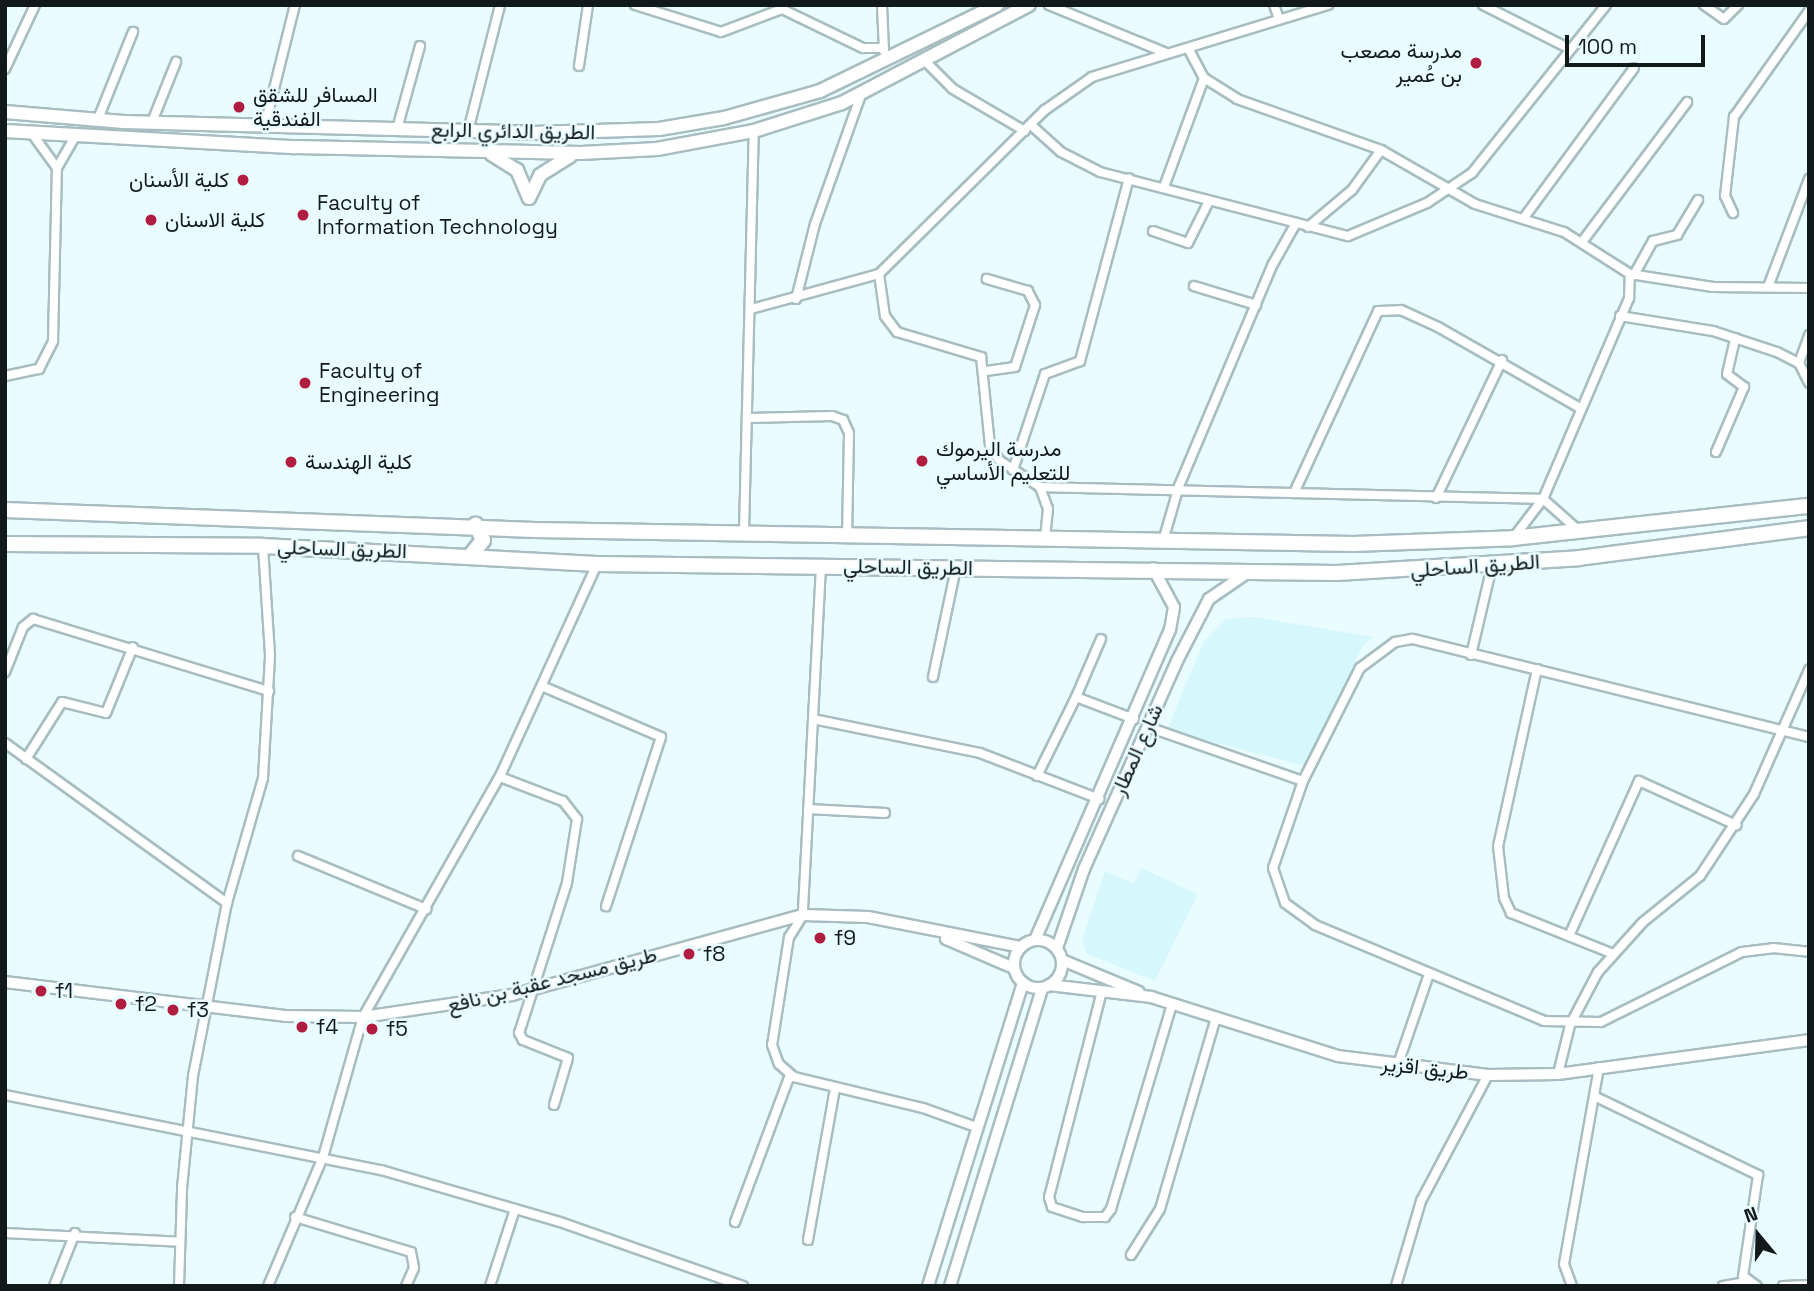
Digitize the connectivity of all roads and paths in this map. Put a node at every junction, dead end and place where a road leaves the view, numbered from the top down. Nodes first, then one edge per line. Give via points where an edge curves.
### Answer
1 (35, 5) edge
2 (295, 5) edge
3 (500, 5) edge
4 (588, 5) edge
5 (635, 5) edge
6 (882, 5) edge
7 (1029, 5) edge
8 (1049, 5) edge
9 (1274, 5) edge
10 (1483, 5) edge
11 (1606, 5) edge
12 (1704, 5) edge
13 (1738, 5) edge
14 (993, 6) edge
15 (1325, 6) edge
16 (1809, 11) edge
17 (1279, 19) junction
18 (133, 32) dead end
19 (420, 46) dead end
20 (883, 48) junction
21 (1188, 48) junction
22 (1570, 49) junction
23 (1166, 53) junction
24 (176, 62) dead end
25 (888, 62) junction
26 (926, 62) junction
27 (579, 66) dead end
28 (1634, 68) dead end
29 (5, 69) edge
30 (1204, 78) junction
31 (861, 95) junction
32 (1687, 102) dead end
33 (5, 112) edge
34 (98, 119) junction
35 (152, 122) junction
36 (265, 125) junction
37 (1028, 128) junction
38 (397, 129) junction
39 (5, 131) edge
40 (468, 131) junction
41 (754, 131) junction
42 (34, 135) junction
43 (74, 139) junction
44 (1381, 150) junction
45 (481, 151) junction
46 (581, 153) junction
47 (57, 168) junction
48 (1129, 178) junction
49 (1809, 178) edge
50 (1164, 187) junction
51 (1447, 190) junction
52 (1698, 200) dead end
53 (1209, 201) junction
54 (1733, 213) dead end
55 (1524, 219) junction
56 (1296, 223) junction
57 (1308, 227) junction
58 (1153, 231) dead end
59 (1583, 242) junction
60 (879, 274) junction
61 (1632, 274) junction
62 (987, 279) dead end
63 (1194, 286) dead end
64 (1768, 287) junction
65 (1809, 288) edge
66 (796, 299) junction
67 (1256, 305) junction
68 (751, 309) junction
69 (1620, 316) junction
70 (1809, 335) edge
71 (1735, 338) junction
72 (1502, 360) junction
73 (1799, 363) junction
74 (986, 371) junction
75 (5, 376) edge
76 (1809, 383) edge
77 (1580, 408) junction
78 (750, 418) junction
79 (1716, 452) dead end
80 (1013, 470) junction
81 (1179, 486) junction
82 (1040, 487) junction
83 (1294, 493) junction
84 (1436, 498) junction
85 (1543, 499) junction
86 (1809, 506) edge
87 (5, 510) edge
88 (476, 526) junction
89 (1809, 528) edge
90 (535, 530) junction
91 (1580, 531) junction
92 (744, 533) junction
93 (847, 536) junction
94 (1045, 538) junction
95 (1513, 538) junction
96 (5, 544) edge
97 (1162, 544) junction
98 (263, 546) junction
99 (471, 555) junction
100 (533, 558) junction
101 (597, 564) junction
102 (821, 566) junction
103 (1492, 566) junction
104 (956, 568) junction
105 (1153, 568) junction
106 (1248, 573) junction
107 (1101, 639) dead end
108 (133, 647) junction
109 (1160, 654) junction
110 (1471, 655) junction
111 (1177, 661) junction
112 (1537, 669) junction
113 (1809, 670) edge
114 (5, 672) edge
115 (933, 677) dead end
116 (544, 687) junction
117 (269, 691) junction
118 (1076, 697) junction
119 (813, 719) junction
120 (1134, 719) junction
121 (1148, 727) junction
122 (1784, 731) junction
123 (1809, 737) edge
124 (5, 743) edge
125 (26, 759) junction
126 (500, 776) junction
127 (1037, 776) junction
128 (1303, 781) junction
129 (1099, 799) junction
130 (808, 809) junction
131 (885, 813) dead end
132 (1736, 825) junction
133 (298, 856) dead end
134 (227, 903) junction
135 (606, 906) dead end
136 (426, 909) junction
137 (803, 915) junction
138 (928, 931) junction
139 (1569, 936) junction
140 (1035, 940) junction
141 (1021, 947) junction
142 (1057, 948) junction
143 (1809, 952) edge
144 (1611, 953) junction
145 (1062, 960) junction
146 (1014, 968) junction
147 (1429, 975) junction
148 (5, 982) edge
149 (1023, 983) junction
150 (1046, 987) junction
151 (535, 988) junction
152 (1102, 991) junction
153 (1151, 997) junction
154 (1172, 1005) junction
155 (208, 1008) junction
156 (363, 1017) junction
157 (1216, 1017) junction
158 (1570, 1025) junction
159 (1809, 1040) edge
160 (1397, 1067) junction
161 (1599, 1067) junction
162 (1558, 1074) junction
163 (790, 1075) junction
164 (1488, 1075) junction
165 (835, 1088) junction
166 (5, 1095) edge
167 (1596, 1097) junction
168 (554, 1105) dead end
169 (976, 1127) junction
170 (187, 1130) junction
171 (323, 1157) junction
172 (515, 1209) junction
173 (295, 1217) junction
174 (735, 1222) dead end
175 (5, 1233) edge
176 (75, 1233) junction
177 (808, 1240) dead end
178 (180, 1242) junction
179 (1131, 1255) dead end
180 (1746, 1282) junction
181 (1809, 1285) edge
182 (54, 1286) edge
183 (179, 1286) edge
184 (268, 1286) edge
185 (406, 1286) edge
186 (490, 1286) edge
187 (743, 1286) edge
188 (928, 1286) edge
189 (950, 1286) edge
190 (1396, 1286) edge
191 (1572, 1286) edge
192 (1723, 1286) edge
193 (1757, 1286) edge
194 (1783, 1286) edge

1 - 29 street
2 - 36 street
3 - 40 street
4 - 27 street
5 - 20 street via 721,32 782,9 863,48
6 - 20 street
7 - 26 main road, الطريق الدائري الرابع
8 - 23 street
9 - 17 street
10 - 22 street
11 - 22 street
12 - 13 street via 1724,19
14 - 25 main road, الطريق الدائري الرابع
15 - 17 street
16 - 54 street via 1734,117 1725,196
17 - 21 street
18 - 34 street
19 - 38 street
20 - 25 street
21 - 23 street
21 - 30 street
22 - 51 street via 1472,173
23 - 37 street via 1092,77
24 - 35 street
25 - 40 main road, الطريق الدائري الرابع via 787,102 693,124 601,133
26 - 31 main road, الطريق الدائري الرابع
26 - 37 street via 953,89
28 - 55 street
30 - 44 street via 1237,99
30 - 50 street
31 - 41 main road, الطريق الدائري الرابع
31 - 66 street via 815,224
32 - 59 street
33 - 34 main road, الطريق الدائري الرابع
34 - 35 main road, الطريق الدائري الرابع
35 - 36 main road, الطريق الدائري الرابع
36 - 38 main road, الطريق الدائري الرابع
37 - 48 street via 1082,165
37 - 60 street
38 - 40 main road, الطريق الدائري الرابع
39 - 42 main road, الطريق الدائري الرابع
41 - 46 main road, الطريق الدائري الرابع via 657,149
41 - 68 street
42 - 43 main road, الطريق الدائري الرابع
42 - 47 street
43 - 45 main road, الطريق الدائري الرابع
43 - 47 street
44 - 51 street
44 - 57 street via 1352,190
45 - 46 main road, الطريق الدائري الرابع
45 - 46 main road via 517,170 528,198 550,165
47 - 75 street via 54,341 39,369
48 - 50 street
48 - 80 street via 1080,361 1045,374
49 - 64 street
50 - 53 street
51 - 55 street
51 - 57 street via 1361,233
52 - 61 street via 1677,235 1653,241
53 - 56 street
53 - 58 street via 1188,243
55 - 59 street
56 - 57 street
56 - 67 street
59 - 61 street
60 - 66 street
60 - 74 street via 881,302 890,326 907,338 974,352
61 - 64 street via 1713,287
61 - 69 street via 1632,289
62 - 74 street via 1028,291 1035,305 1015,367
63 - 67 street
64 - 65 street
66 - 68 street
67 - 81 street
68 - 78 street
69 - 71 street
69 - 77 street
70 - 73 street
71 - 73 street
71 - 79 street via 1727,374 1744,387
72 - 77 street
72 - 83 street via 1401,310 1378,311
72 - 84 street
73 - 76 street
74 - 80 street via 990,445
77 - 85 street
78 - 92 street
78 - 93 street via 832,416 843,421 849,433
80 - 82 street
81 - 82 street
81 - 83 street
81 - 97 street
82 - 94 street via 1048,509
83 - 84 street
84 - 85 street
85 - 91 street
85 - 95 street
86 - 91 highway, الطريق الساحلي
87 - 88 highway, الطريق الساحلي
88 - 90 highway, الطريق الساحلي
88 - 99 highway via 483,540
89 - 103 highway, الطريق الساحلي
90 - 92 highway, الطريق الساحلي
90 - 100 highway via 523,544
91 - 95 highway, الطريق الساحلي
92 - 93 highway, الطريق الساحلي
93 - 94 highway, الطريق الساحلي
94 - 97 highway, الطريق الساحلي
95 - 97 highway, الطريق الساحلي
96 - 98 highway, الطريق الساحلي
98 - 99 highway, الطريق الساحلي
98 - 117 street
99 - 100 highway, الطريق الساحلي
100 - 101 highway, الطريق الساحلي
101 - 102 highway, الطريق الساحلي
101 - 116 street via 547,670
102 - 104 highway, الطريق الساحلي
102 - 119 street
103 - 106 highway, الطريق الساحلي
103 - 110 street
104 - 105 highway, الطريق الساحلي
104 - 115 street
105 - 106 highway, الطريق الساحلي
105 - 109 street, شارع المطار via 1174,607
106 - 111 street, شارع المطار via 1209,599
107 - 118 street
108 - 114 street via 33,619 23,627
108 - 117 street
108 - 125 street via 106,713 62,702
109 - 111 street
109 - 120 street, شارع المطار
110 - 112 street
110 - 128 street via 1412,639 1382,646 1360,668
111 - 121 street, شارع المطار
112 - 122 street
112 - 139 street via 1498,846 1499,878 1511,914
113 - 122 street
116 - 126 street
116 - 135 street via 661,737
117 - 134 street via 263,779
118 - 120 street
118 - 127 street
119 - 127 street via 980,753
119 - 130 street
120 - 129 street, شارع المطار
121 - 128 street
121 - 142 street, شارع المطار via 1084,870
122 - 123 street
122 - 132 street
124 - 125 street
125 - 134 street
126 - 136 street
126 - 151 street via 562,802 577,819 567,883
127 - 129 street
128 - 147 street via 1273,868 1285,903 1315,925
129 - 140 street, شارع المطار
130 - 131 street
130 - 137 street
132 - 139 street via 1639,780
132 - 144 street via 1700,876
133 - 136 street
134 - 155 street
136 - 156 street
137 - 138 street, طريق مسجد عقبة بن نافع via 855,916
137 - 151 street, طريق مسجد عقبة بن نافع
137 - 163 street via 789,937 771,1037 779,1065
138 - 141 street, طريق مسجد عقبة بن نافع
138 - 146 street, طريق مسجد عقبة بن نافع
139 - 144 street
140 - 141 street
140 - 142 street
141 - 146 street
142 - 145 street
143 - 158 street via 1773,948 1742,952 1601,1022
144 - 158 street
145 - 150 street via 1060,974
145 - 153 street
146 - 149 street
147 - 158 street via 1544,1021
147 - 160 street
148 - 155 street, طريق مسجد عقبة بن نافع
149 - 150 street
149 - 169 street
150 - 152 street, طريق اقزير
150 - 189 street
151 - 156 street, طريق مسجد عقبة بن نافع via 454,1006
151 - 168 street via 520,1038 568,1059
152 - 153 street, طريق اقزير
152 - 154 street via 1049,1203 1083,1217 1105,1217 1111,1209
153 - 154 street, طريق اقزير
154 - 157 street, طريق اقزير
155 - 156 street, طريق مسجد عقبة بن نافع
155 - 170 street
156 - 171 street
157 - 160 street, طريق اقزير via 1338,1056
157 - 179 street via 1160,1209
158 - 162 street
159 - 161 street, طريق اقزير
160 - 164 street, طريق اقزير
161 - 162 street, طريق اقزير
161 - 167 street
162 - 164 street, طريق اقزير
163 - 165 street
163 - 174 street
164 - 190 street via 1421,1201
165 - 169 street
165 - 177 street
166 - 170 street
167 - 180 street via 1758,1175
167 - 191 street via 1564,1264
169 - 188 street
170 - 171 street
170 - 178 street
171 - 172 street
171 - 173 street
172 - 186 street
172 - 187 street
173 - 184 street
173 - 185 street via 411,1252 414,1268
175 - 176 street
176 - 178 street
176 - 182 street
178 - 183 street
180 - 192 street
180 - 193 street
181 - 194 street

